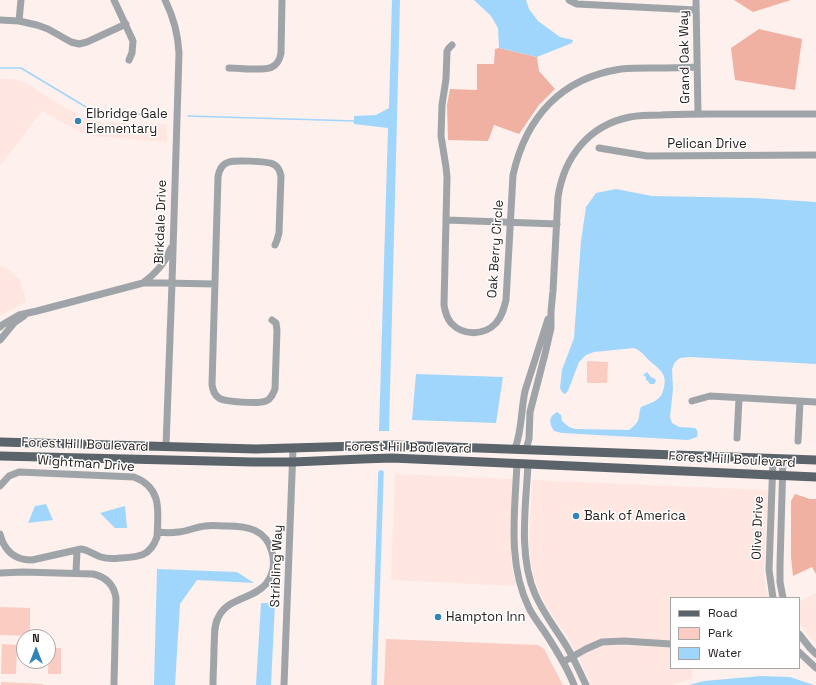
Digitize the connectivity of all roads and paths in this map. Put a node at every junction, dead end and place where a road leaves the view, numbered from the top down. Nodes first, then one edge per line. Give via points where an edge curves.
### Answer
1 (21, 0) edge
2 (114, 0) edge
3 (165, 0) edge
4 (282, 0) edge
5 (570, 0) edge
6 (696, 0) edge
7 (696, 10) junction
8 (0, 20) edge
9 (19, 21) junction
10 (126, 24) junction
11 (452, 45) dead end
12 (128, 60) dead end
13 (229, 68) dead end
14 (697, 68) junction
15 (698, 114) junction
16 (816, 114) edge
17 (599, 148) dead end
18 (816, 155) edge
19 (446, 220) junction
20 (510, 223) junction
21 (556, 224) junction
22 (274, 245) dead end
23 (172, 246) junction
24 (143, 283) junction
25 (172, 283) junction
26 (215, 284) junction
27 (551, 311) junction
28 (27, 313) junction
29 (272, 320) dead end
30 (0, 326) edge
31 (0, 340) edge
32 (739, 398) junction
33 (692, 401) dead end
34 (800, 402) junction
35 (816, 402) edge
36 (737, 438) dead end
37 (798, 441) dead end
38 (0, 442) edge
39 (166, 446) junction
40 (293, 448) junction
41 (515, 449) junction
42 (526, 450) junction
43 (552, 451) junction
44 (0, 456) edge
45 (773, 459) junction
46 (783, 459) junction
47 (145, 460) junction
48 (816, 460) edge
49 (293, 462) junction
50 (486, 462) junction
51 (517, 463) junction
52 (528, 464) junction
53 (777, 475) junction
54 (816, 477) edge
55 (0, 486) edge
56 (158, 532) junction
57 (0, 534) edge
58 (77, 550) junction
59 (0, 573) edge
60 (76, 573) junction
61 (773, 597) edge
62 (784, 597) edge
63 (545, 614) junction
64 (536, 620) junction
65 (800, 635) edge
66 (670, 644) edge
67 (800, 653) edge
68 (816, 654) edge
69 (572, 656) junction
70 (563, 662) junction
71 (816, 668) edge
72 (114, 685) edge
73 (213, 685) edge
74 (284, 685) edge
75 (574, 685) edge
76 (586, 685) edge

1 - 9 street
2 - 10 street
3 - 23 street, Birkdale Drive via 174,21 179,53
4 - 13 street via 281,53 277,64 267,69
5 - 7 street via 577,4
6 - 7 street, Grand Oak Way
7 - 14 street, Grand Oak Way
8 - 9 street
9 - 10 street via 48,29 79,44
10 - 12 street via 134,44
11 - 19 street, Oak Berry Circle via 447,51 442,105 441,136 447,177
14 - 15 street, Grand Oak Way
14 - 20 street, Oak Berry Circle via 633,68 609,72 574,85 554,99 533,124 516,161
15 - 16 street
15 - 21 street via 630,117 610,123 593,133 578,147 563,176
17 - 18 street, Pelican Drive via 647,156
19 - 20 street
19 - 20 street, Oak Berry Circle via 445,312 456,327 474,333 491,328 503,312 506,300
20 - 21 street
21 - 27 street
22 - 26 street via 279,233 279,169 266,162 232,161 225,164 218,177
23 - 24 street via 164,264
23 - 25 street, Birkdale Drive
24 - 25 street
24 - 28 street
25 - 26 street
25 - 39 street, Birkdale Drive
26 - 29 street via 212,385 219,398 226,401 258,402 266,401 272,396 275,389 277,330
27 - 41 street via 525,391
27 - 42 street via 545,354 531,407
28 - 30 street via 18,315
28 - 31 street
32 - 33 street via 710,396
32 - 34 street
32 - 36 street
34 - 35 street
34 - 37 street
38 - 39 main road, Forest Hill Boulevard
39 - 40 main road, Forest Hill Boulevard
39 - 47 main road via 161,452
40 - 41 main road, Forest Hill Boulevard via 394,445
40 - 49 street, Stribling Way
41 - 42 main road, Forest Hill Boulevard
42 - 43 main road, Forest Hill Boulevard
42 - 50 main road via 513,457
43 - 45 main road, Forest Hill Boulevard
43 - 51 main road
44 - 47 main road, Forest Hill Boulevard
45 - 46 main road, Forest Hill Boulevard
45 - 53 street, Olive Drive
46 - 48 main road, Forest Hill Boulevard
46 - 53 street, Olive Drive
47 - 49 main road, Forest Hill Boulevard
49 - 50 main road, Forest Hill Boulevard via 392,458
49 - 74 street, Stribling Way
50 - 51 main road, Forest Hill Boulevard
51 - 52 main road, Forest Hill Boulevard
51 - 64 street via 515,556 523,593
52 - 53 main road, Forest Hill Boulevard
52 - 63 street via 525,553 531,585
53 - 54 main road, Forest Hill Boulevard
53 - 61 street, Olive Drive via 769,570
53 - 62 street, Olive Drive via 780,582
55 - 56 street, Wightman Drive via 9,476 19,472 134,477 145,482 155,494 158,505
56 - 58 street, Wightman Drive via 150,550 138,557 106,559 88,550
56 - 73 street via 179,532 208,525 242,526 260,533 272,550 274,566 266,582 258,591 221,611 215,628
57 - 58 street, Wightman Drive via 6,549 24,560
58 - 60 street
59 - 60 street
60 - 72 street via 100,576 109,582 115,591
63 - 64 street
63 - 69 street
64 - 70 street
65 - 68 street
66 - 69 street via 602,642
67 - 71 street
69 - 70 street
69 - 76 street
70 - 75 street

